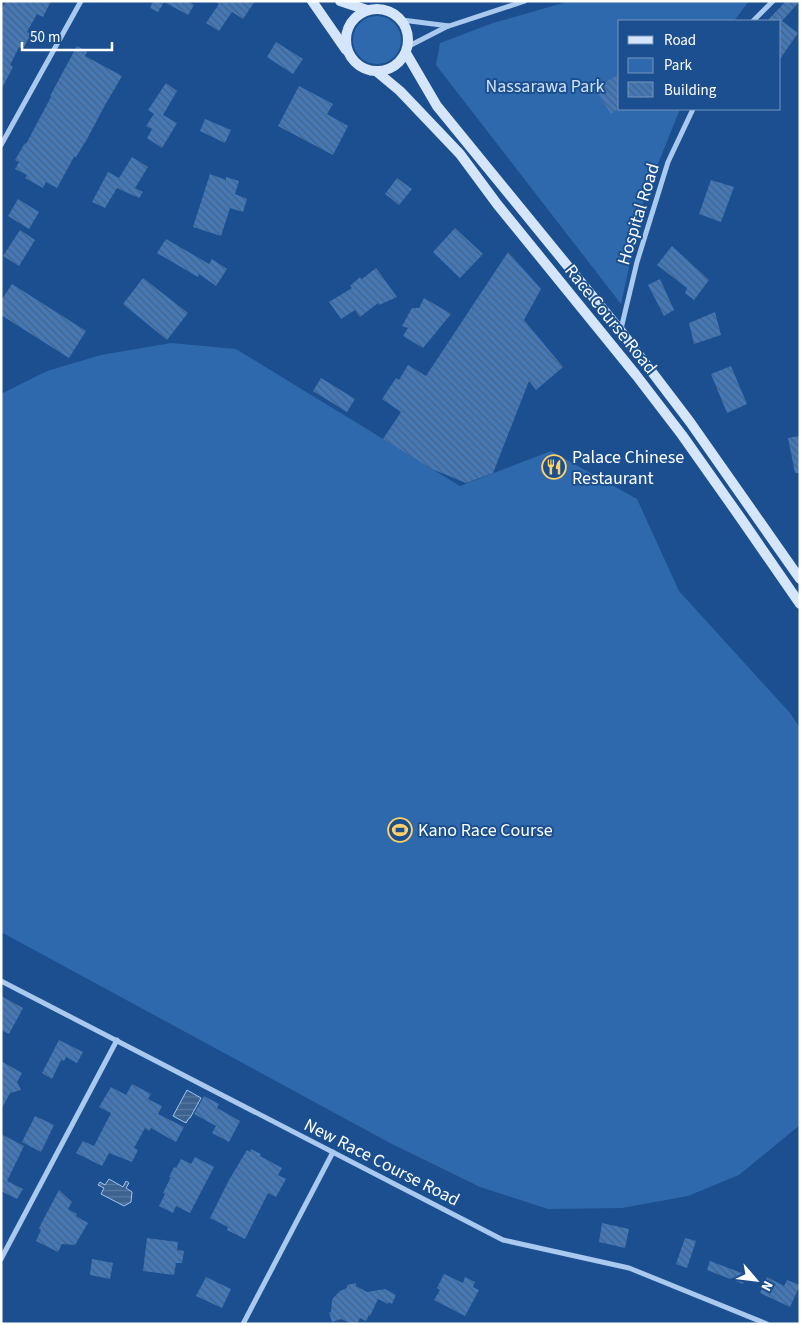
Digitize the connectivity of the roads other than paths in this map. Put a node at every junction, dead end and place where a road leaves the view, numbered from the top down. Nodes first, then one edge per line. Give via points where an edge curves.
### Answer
1 (81, 1) edge
2 (312, 1) edge
3 (340, 1) edge
4 (525, 1) edge
5 (773, 1) edge
6 (378, 5) edge
7 (367, 10) junction
8 (402, 20) junction
9 (754, 20) edge
10 (449, 26) junction
11 (407, 49) junction
12 (352, 58) junction
13 (376, 71) junction
14 (693, 110) edge
15 (1, 145) edge
16 (620, 330) junction
17 (800, 580) edge
18 (800, 604) edge
19 (1, 980) edge
20 (117, 1040) junction
21 (333, 1152) junction
22 (1, 1259) edge
23 (243, 1324) edge
24 (767, 1324) edge

1 - 15 street
2 - 12 street
3 - 7 street
4 - 10 street
5 - 9 street
6 - 7 street
6 - 8 street
7 - 12 street via 349,25 346,42
8 - 10 street
8 - 11 street via 408,33
10 - 11 street
11 - 13 street via 396,64 387,70
11 - 16 street, Race Course Road via 437,106
12 - 13 street via 367,70
13 - 18 street, Race Course Road via 460,154 636,375
14 - 16 street, Hospital Road via 668,162
16 - 17 street, Race Course Road via 690,422
19 - 20 street, New Race Course Road
20 - 21 street, New Race Course Road
20 - 22 street
21 - 23 street
21 - 24 street, New Race Course Road via 503,1240 629,1268

